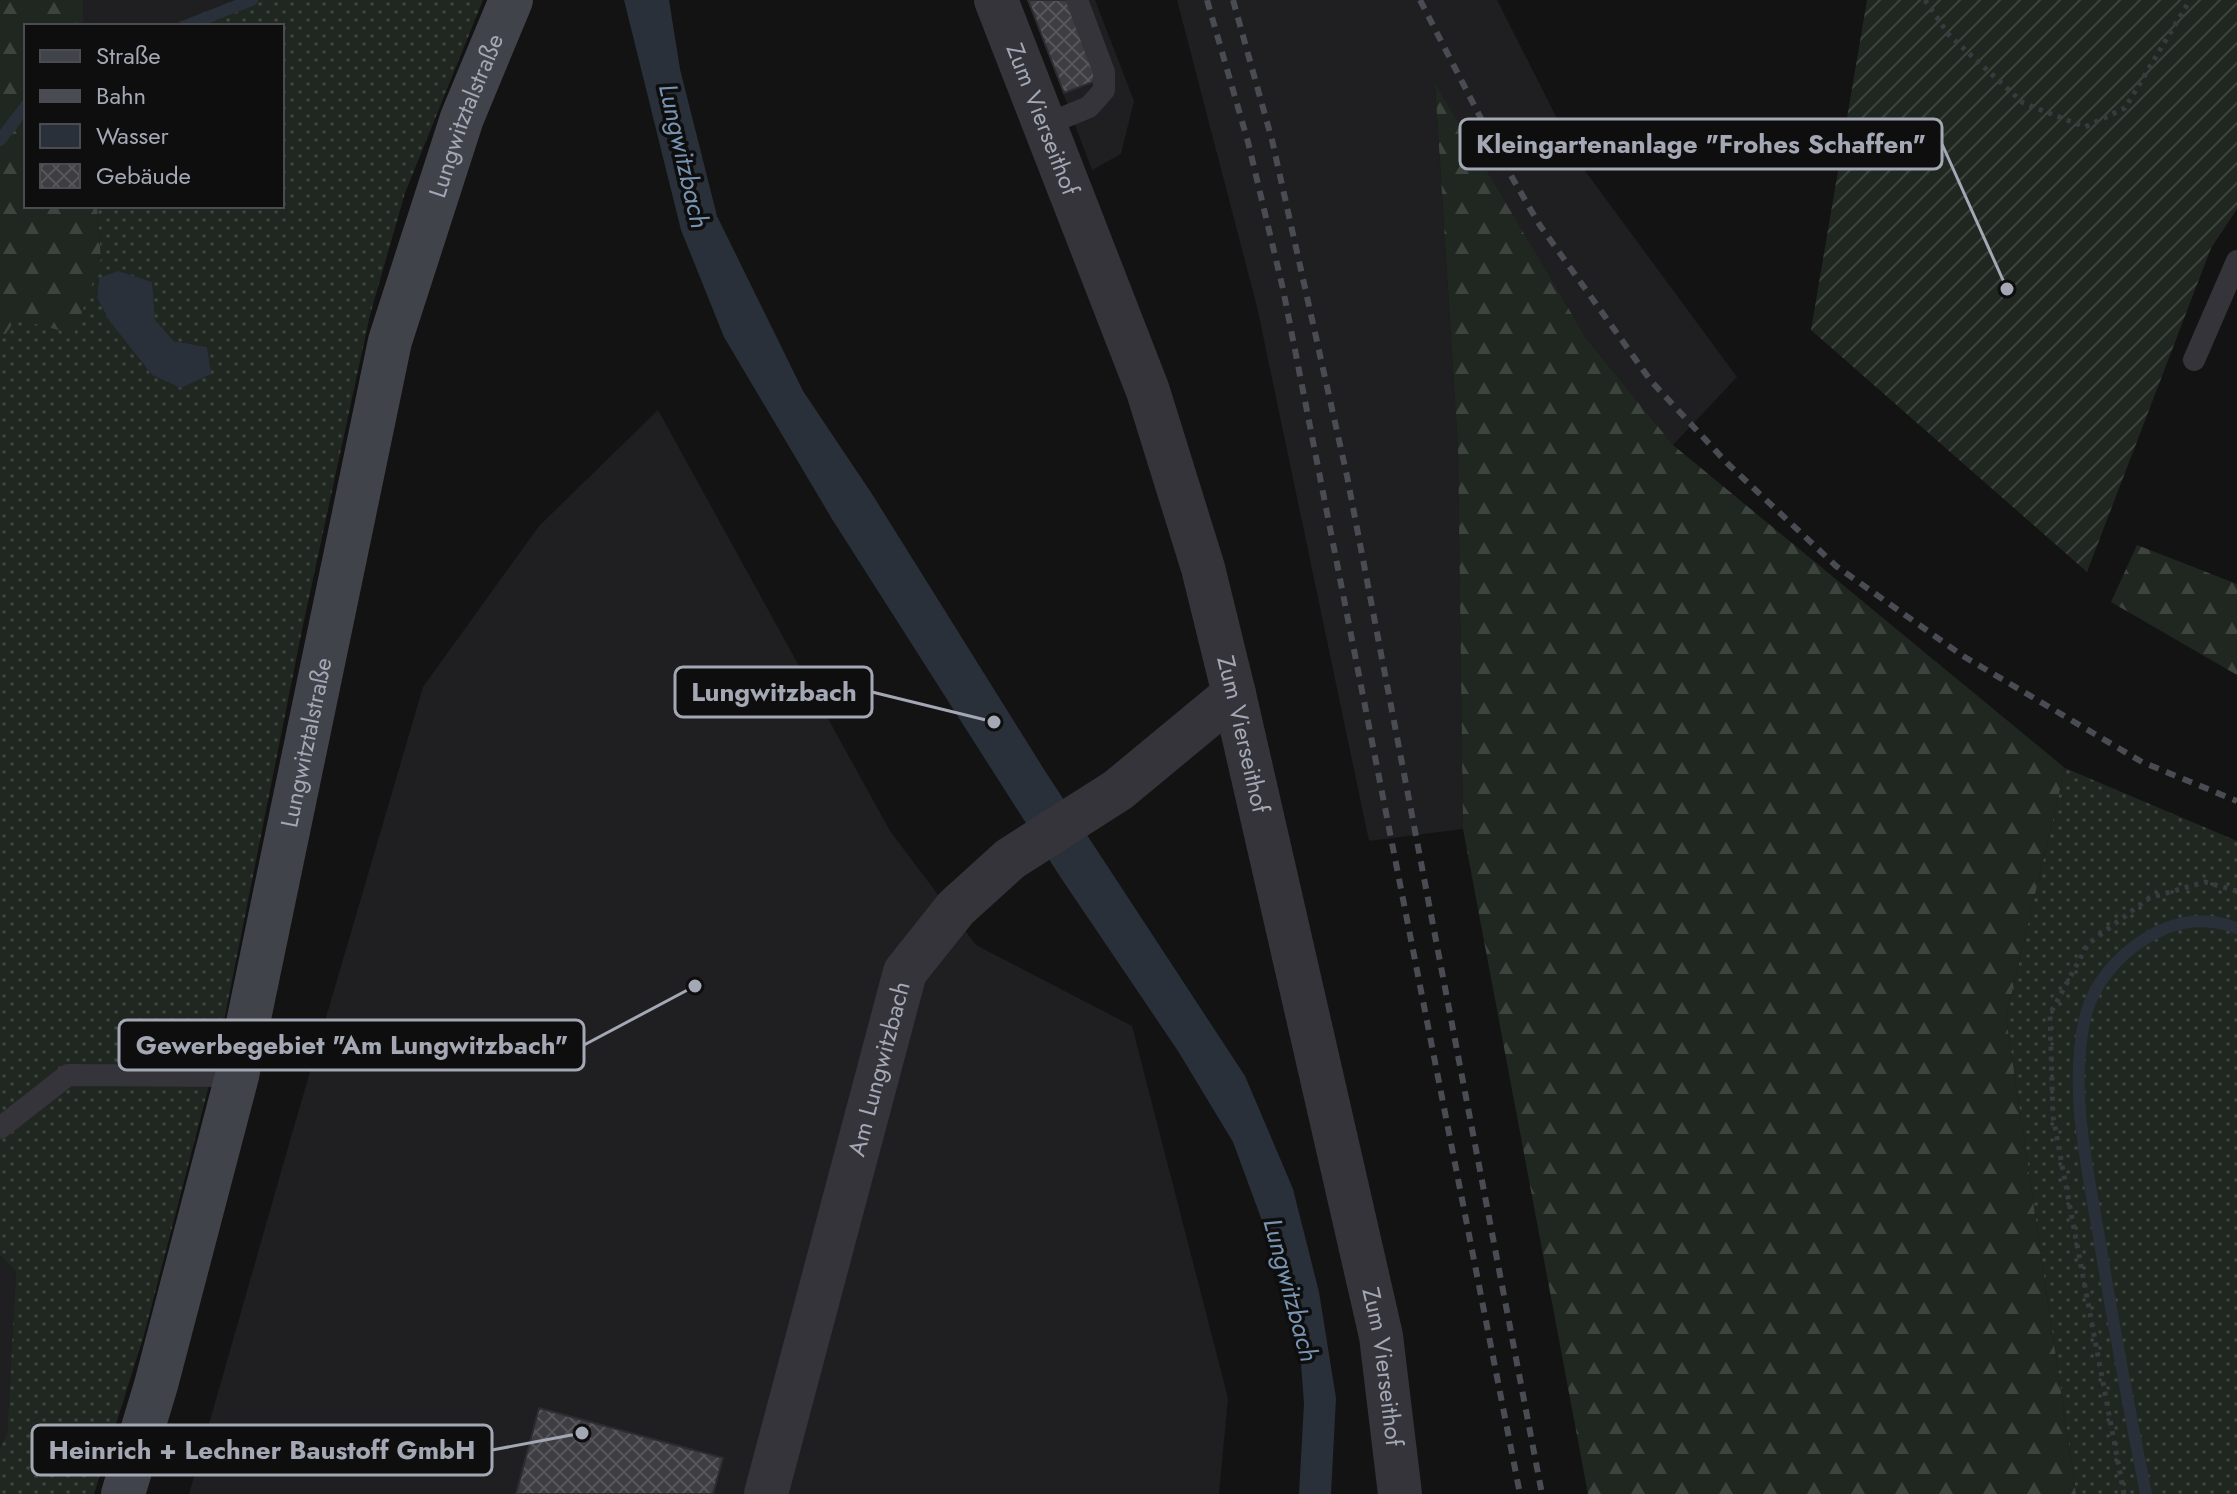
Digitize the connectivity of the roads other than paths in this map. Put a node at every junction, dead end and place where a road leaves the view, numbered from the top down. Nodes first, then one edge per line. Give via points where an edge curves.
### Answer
1 (511, 0) edge
2 (996, 0) edge
3 (1077, 0) edge
4 (1045, 125) junction
5 (2237, 261) edge
6 (2194, 360) dead end
7 (1234, 694) junction
8 (237, 1076) junction
9 (0, 1128) edge
10 (123, 1494) edge
11 (766, 1494) edge
12 (1400, 1494) edge

1 - 8 main road, Lungwitztalstraße via 462,118 390,341
2 - 4 street, Zum Vierseithof
3 - 4 lane via 1104,72 1104,90 1089,107
4 - 7 street, Zum Vierseithof via 1148,391 1203,568
5 - 6 lane
7 - 11 street, Am Lungwitzbach via 1118,790 1010,859 956,908 905,972
7 - 12 street, Zum Vierseithof via 1381,1336
8 - 9 lane via 68,1075
8 - 10 main road, Lungwitztalstraße

